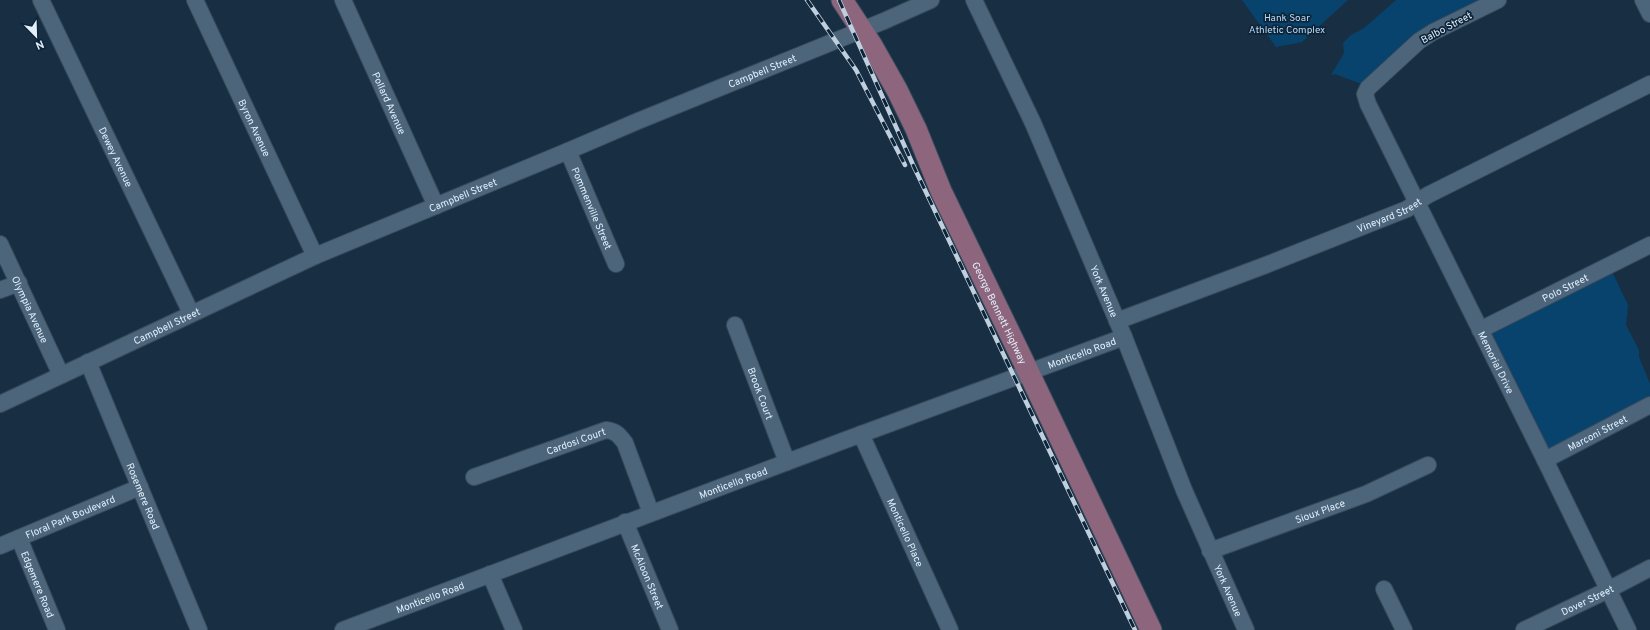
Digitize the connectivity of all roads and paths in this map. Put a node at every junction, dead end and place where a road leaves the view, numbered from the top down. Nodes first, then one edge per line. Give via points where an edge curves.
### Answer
1 (41, 0) edge
2 (195, 0) edge
3 (343, 0) edge
4 (842, 0) edge
5 (931, 0) edge
6 (974, 0) edge
7 (1498, 0) edge
8 (1643, 0) edge
9 (1650, 14) edge
10 (862, 30) junction
11 (1650, 84) edge
12 (1365, 94) joint
13 (568, 151) junction
14 (1418, 202) junction
15 (436, 206) junction
16 (0, 244) edge
17 (1650, 245) edge
18 (315, 256) junction
19 (616, 264) dead end
20 (19, 283) junction
21 (0, 290) edge
22 (192, 313) junction
23 (1117, 321) junction
24 (735, 325) dead end
25 (1480, 330) junction
26 (1124, 337) junction
27 (88, 362) junction
28 (1028, 371) junction
29 (61, 375) junction
30 (0, 404) edge
31 (1650, 406) edge
32 (861, 434) junction
33 (1545, 460) junction
34 (787, 462) junction
35 (1428, 465) dead end
36 (474, 477) dead end
37 (140, 487) junction
38 (651, 513) junction
39 (625, 522) junction
40 (19, 538) junction
41 (0, 546) edge
42 (1210, 551) junction
43 (1650, 568) edge
44 (490, 574) junction
45 (1384, 589) dead end
46 (1608, 590) junction
47 (57, 630) edge
48 (199, 630) edge
49 (344, 630) edge
50 (514, 630) edge
51 (670, 630) edge
52 (950, 630) edge
53 (1151, 630) edge
54 (1246, 630) edge
55 (1404, 630) edge
56 (1524, 630) edge
57 (1628, 630) edge

1 - 22 street, Dewey Avenue
2 - 18 street, Byron Avenue
3 - 15 street, Pollard Avenue
4 - 10 main road, George Bennett Highway
5 - 10 street, Campbell Street
6 - 23 street, York Avenue via 1033,123
7 - 12 street, Balbo Street via 1419,41 1368,88
8 - 9 street
10 - 13 street, Campbell Street
10 - 28 main road, George Bennett Highway via 916,129 940,191
11 - 14 street, Vineyard Street
12 - 14 street, Memorial Drive
13 - 15 street, Campbell Street
13 - 19 street, Pommenville Street
14 - 23 street, Vineyard Street via 1400,212 1266,265
14 - 25 street, Memorial Drive
15 - 18 street, Campbell Street
16 - 20 street, Olympia Avenue
17 - 25 street, Polo Street
18 - 22 street, Campbell Street
20 - 21 street
20 - 29 street, Olympia Avenue
22 - 27 street, Campbell Street
23 - 26 street, York Avenue
24 - 34 street, Brook Court
25 - 33 street, Memorial Drive
26 - 28 street, Monticello Road
26 - 42 street, York Avenue
27 - 29 street, Campbell Street
27 - 37 street, Rosemere Road
28 - 32 street, Monticello Road
28 - 53 main road, George Bennett Highway
29 - 30 street, Campbell Street
31 - 33 street, Marconi Street
32 - 34 street, Monticello Road
32 - 52 street, Monticello Place
33 - 46 street, Memorial Drive
34 - 38 street, Monticello Road
35 - 42 street, Sioux Place via 1366,494
36 - 38 street, Cardosi Court via 606,430 613,430 625,443
37 - 40 street, Floral Park Boulevard
37 - 48 street, Rosemere Road
38 - 39 street, Monticello Road
39 - 44 street, Monticello Road
39 - 51 street, McAloon Street
40 - 41 street, Floral Park Boulevard
40 - 47 street, Edgemere Road
42 - 54 street, York Avenue
43 - 46 street, Dover Street
44 - 49 street, Monticello Road
44 - 50 street
45 - 55 street
46 - 56 street, Dover Street
46 - 57 street, Memorial Drive

